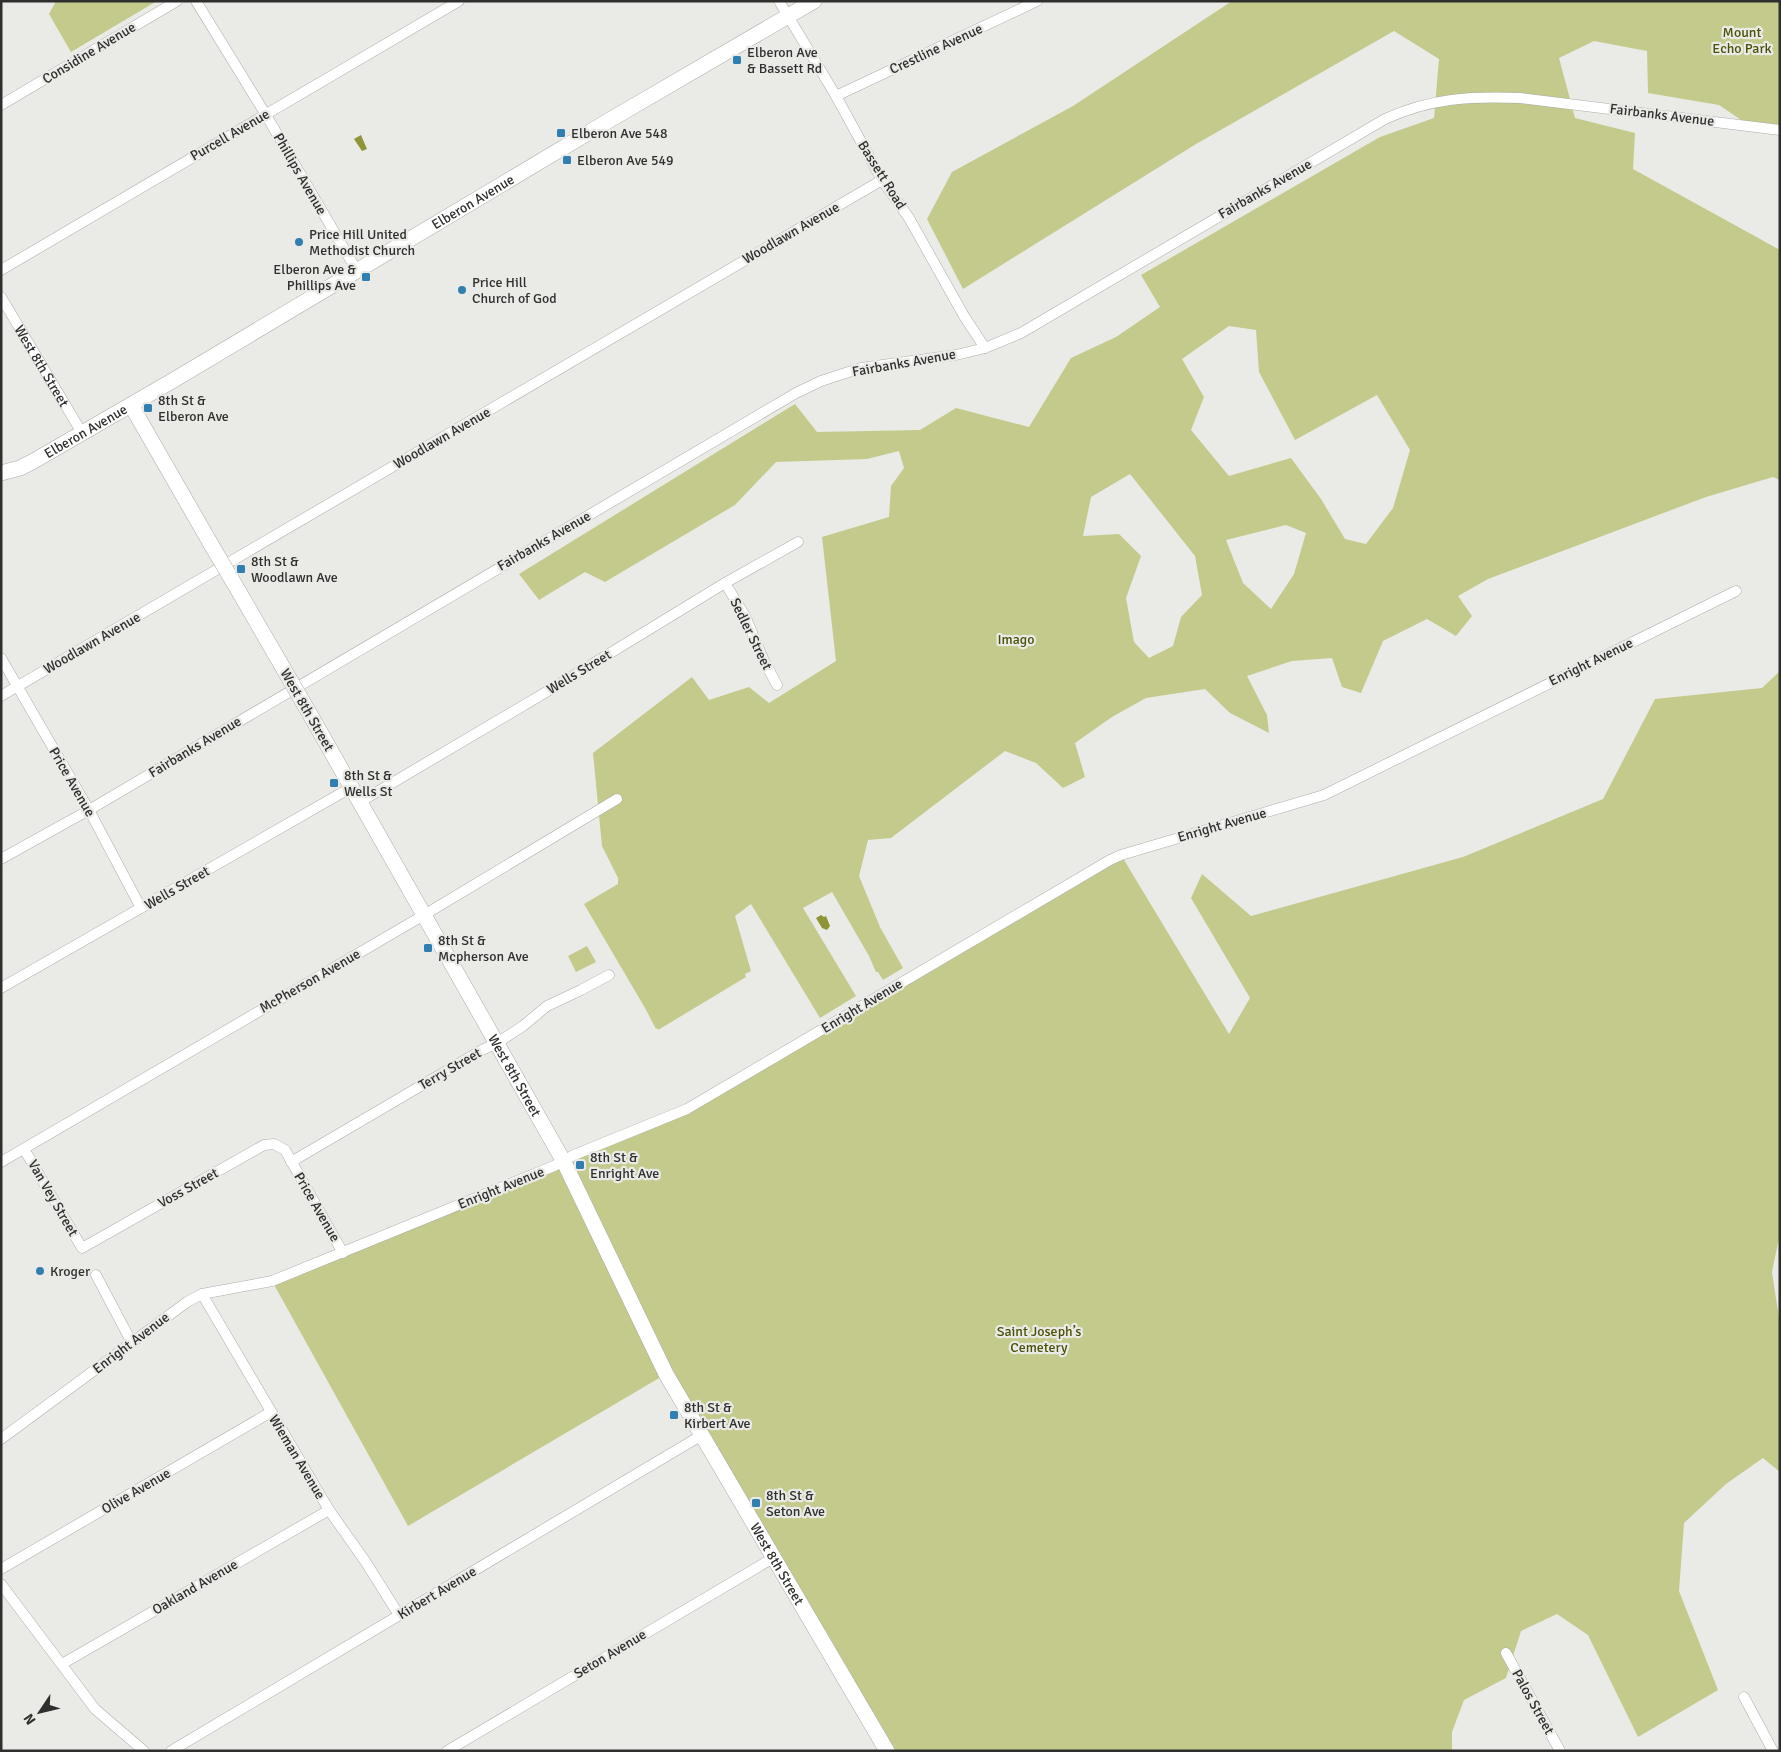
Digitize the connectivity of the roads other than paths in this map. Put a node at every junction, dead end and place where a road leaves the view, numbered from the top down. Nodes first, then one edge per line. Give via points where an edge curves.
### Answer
1 (177, 1) edge
2 (196, 1) edge
3 (459, 1) edge
4 (779, 1) edge
5 (814, 1) edge
6 (1037, 1) edge
7 (788, 16) junction
8 (836, 96) junction
9 (1, 105) edge
10 (266, 114) junction
11 (1780, 130) edge
12 (882, 180) junction
13 (1, 270) edge
14 (357, 271) junction
15 (1, 297) edge
16 (985, 348) junction
17 (130, 405) junction
18 (82, 433) junction
19 (1, 473) edge
20 (798, 542) dead end
21 (725, 583) junction
22 (1736, 591) dead end
23 (1, 658) edge
24 (777, 685) dead end
25 (18, 687) junction
26 (1, 696) edge
27 (352, 787) junction
28 (617, 799) dead end
29 (360, 802) junction
30 (89, 810) junction
31 (1, 859) edge
32 (141, 908) junction
33 (424, 915) junction
34 (608, 975) dead end
35 (1, 988) edge
36 (497, 1043) junction
37 (24, 1148) junction
38 (1, 1162) edge
39 (291, 1162) junction
40 (564, 1162) junction
41 (82, 1248) joint
42 (343, 1253) junction
43 (96, 1275) dead end
44 (202, 1294) junction
45 (132, 1343) junction
46 (271, 1412) junction
47 (702, 1435) junction
48 (1, 1439) edge
49 (329, 1510) junction
50 (773, 1558) junction
51 (1, 1569) edge
52 (1, 1584) edge
53 (399, 1615) junction
54 (1506, 1654) dead end
55 (62, 1664) junction
56 (1744, 1697) dead end
57 (144, 1751) edge
58 (171, 1751) edge
59 (447, 1751) edge
60 (887, 1751) edge
61 (1560, 1751) edge
62 (1773, 1751) edge

1 - 9 street, Considine Avenue
2 - 10 street, Phillips Avenue
3 - 10 street, Purcell Avenue
4 - 7 street, Bassett Road
5 - 7 street, Elberon Avenue
6 - 8 street, Crestline Avenue
7 - 8 street, Bassett Road
7 - 14 street, Elberon Avenue
8 - 12 street, Bassett Road
10 - 13 street, Purcell Avenue
10 - 14 street, Phillips Avenue
11 - 16 street, Fairbanks Avenue via 1520,98 1468,97 1418,106 1385,118 1021,333
12 - 16 street, Bassett Road via 909,218
12 - 25 street, Woodlawn Avenue
14 - 17 street, Elberon Avenue
15 - 18 street, West 8th Street
16 - 30 street, Fairbanks Avenue via 861,368 796,394
17 - 18 street, Elberon Avenue
17 - 27 street, West 8th Street, bridge
18 - 19 street, Elberon Avenue via 20,468
20 - 21 street, Wells Street
21 - 24 street, Sedler Street via 745,616
21 - 29 street, Wells Street
22 - 40 street, Enright Avenue via 1324,795 1110,860 687,1109
23 - 25 street, Price Avenue
25 - 26 street, Woodlawn Avenue
25 - 30 street, Price Avenue
27 - 29 street, West 8th Street
27 - 32 street, Wells Street
28 - 33 street, McPherson Avenue
29 - 33 street, West 8th Street
30 - 31 street, Fairbanks Avenue
30 - 32 street, Price Avenue
32 - 35 street, Wells Street
33 - 36 street, West 8th Street
33 - 37 street, McPherson Avenue
34 - 36 street, Terry Street via 548,1006
36 - 39 street, Terry Street
36 - 40 street, West 8th Street
37 - 38 street, McPherson Avenue
37 - 41 street, Van Vey Street
39 - 41 street, Voss Street via 279,1146 264,1145
39 - 42 street, Price Avenue
40 - 42 street, Enright Avenue
40 - 47 street, West 8th Street via 666,1374
42 - 44 street, Enright Avenue via 272,1281
43 - 45 street
44 - 45 street, Enright Avenue
44 - 46 street, Wieman Avenue
45 - 48 street, Enright Avenue
46 - 49 street, Wieman Avenue
46 - 51 street, Olive Avenue
47 - 50 street, West 8th Street
47 - 53 street, Kirbert Avenue
49 - 53 street, Wieman Avenue
49 - 55 street, Oakland Avenue
50 - 59 street, Seton Avenue
50 - 60 street, West 8th Street
52 - 55 street
53 - 58 street, Kirbert Avenue
54 - 61 street, Palos Street
55 - 57 street via 95,1709
56 - 62 street

